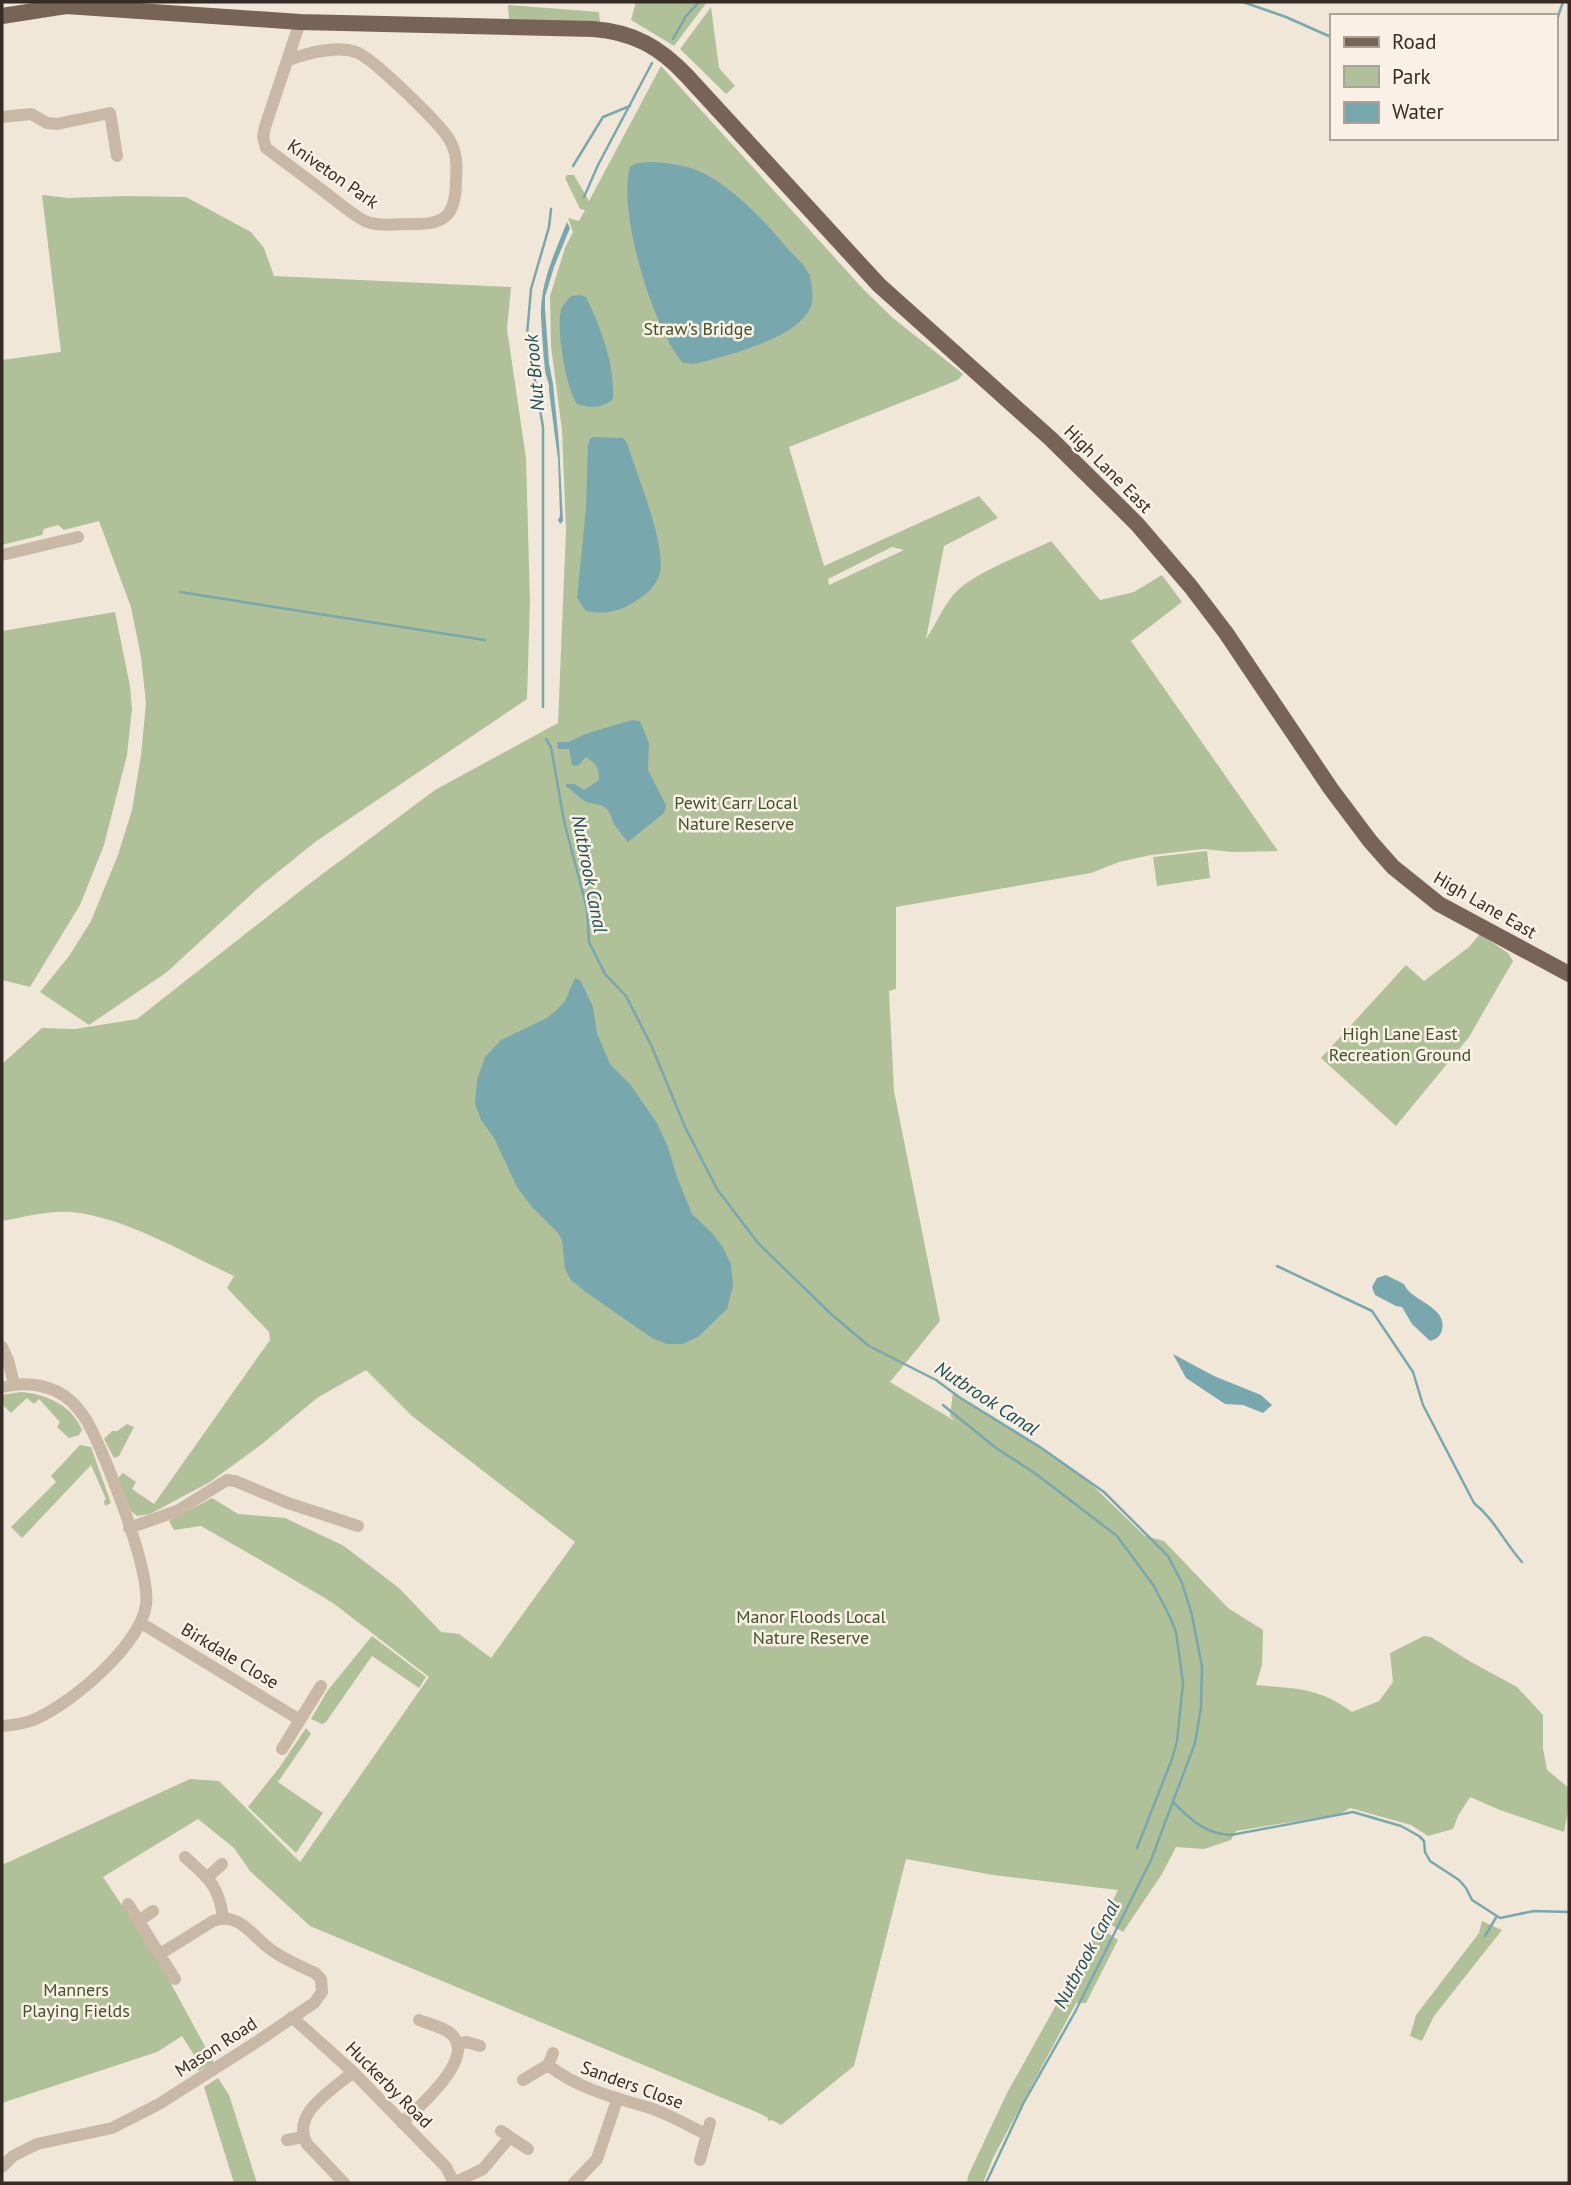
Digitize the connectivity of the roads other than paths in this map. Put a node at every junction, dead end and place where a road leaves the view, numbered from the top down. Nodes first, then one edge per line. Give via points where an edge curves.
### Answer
1 (2, 16) edge
2 (300, 22) junction
3 (288, 60) junction
4 (2, 117) edge
5 (117, 156) dead end
6 (78, 537) dead end
7 (2, 555) edge
8 (1569, 974) edge
9 (2, 1347) edge
10 (8, 1385) edge
11 (358, 1526) dead end
12 (129, 1528) junction
13 (141, 1623) junction
14 (321, 1686) dead end
15 (300, 1720) junction
16 (2, 1726) edge
17 (282, 1749) dead end
18 (185, 1857) dead end
19 (222, 1864) dead end
20 (208, 1877) junction
21 (128, 1904) dead end
22 (153, 1911) dead end
23 (223, 1918) junction
24 (139, 1920) junction
25 (160, 1954) junction
26 (175, 1979) dead end
27 (292, 2017) junction
28 (419, 2020) dead end
29 (457, 2045) junction
30 (480, 2046) dead end
31 (353, 2072) junction
32 (523, 2080) dead end
33 (617, 2100) junction
34 (402, 2123) junction
35 (303, 2137) junction
36 (287, 2140) dead end
37 (528, 2149) dead end
38 (700, 2160) dead end
39 (2, 2167) edge
40 (582, 2181) edge
41 (344, 2183) edge
42 (454, 2183) edge

1 - 2 main road, High Lane East via 66,6
2 - 3 street, Kniveton Park
2 - 8 main road, High Lane East via 603,29 630,35 670,58 887,292 1133,519 1226,633 1335,794 1393,867 1439,904
3 - 3 street, Kniveton Park via 265,127 266,148 369,222 426,224 450,213 456,194 457,160 452,146 443,131 375,65 358,52 347,51
4 - 5 street via 31,114 57,124 110,113
6 - 7 street via 54,537
9 - 10 street via 8,1360
10 - 12 street via 32,1384 71,1401 99,1445
11 - 12 street via 257,1496 227,1480 177,1511
12 - 13 street via 146,1587
13 - 15 street, Birkdale Close
13 - 16 street via 120,1654 73,1695 32,1721
14 - 15 street
15 - 17 street
18 - 20 street
19 - 20 street
20 - 23 street via 217,1890
21 - 24 street
22 - 24 street
23 - 25 street
23 - 27 street, Mason Road via 244,1925 270,1950 319,1975 320,1995
24 - 25 street
25 - 26 street
27 - 31 street, Huckerby Road
27 - 39 street, Mason Road via 209,2074 130,2119 96,2133 37,2144
28 - 29 street via 450,2033
29 - 30 street
29 - 34 street via 442,2083
31 - 34 street, Huckerby Road
31 - 35 street via 309,2111
32 - 33 street, Sanders Close via 550,2059 570,2081
33 - 38 street, Sanders Close via 708,2128
33 - 40 street via 599,2154
34 - 42 street, Huckerby Road via 446,2167
35 - 36 street
35 - 41 street
37 - 42 street via 506,2134 484,2169

